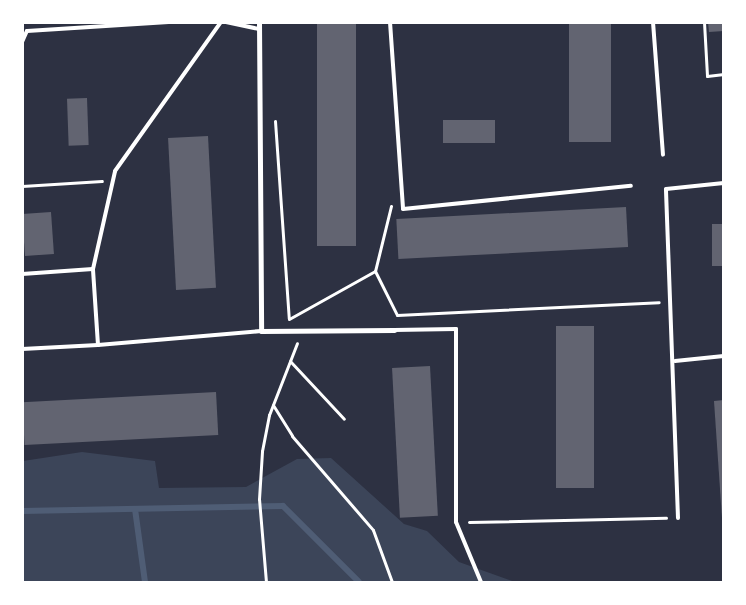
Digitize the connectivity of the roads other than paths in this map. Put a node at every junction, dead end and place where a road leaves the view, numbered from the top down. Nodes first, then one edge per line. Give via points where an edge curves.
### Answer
1 (169, 22) edge
2 (221, 22) edge
3 (226, 22) edge
4 (390, 22) edge
5 (653, 22) edge
6 (258, 26) edge
7 (22, 42) edge
8 (662, 155) dead end
9 (724, 184) edge
10 (632, 186) dead end
11 (93, 269) junction
12 (22, 274) edge
13 (394, 330) joint
14 (260, 331) junction
15 (98, 345) junction
16 (22, 349) edge
17 (724, 356) edge
18 (675, 361) junction
19 (678, 518) road end
20 (481, 582) edge

1 - 7 lane via 27,31
2 - 11 lane via 114,171
3 - 6 lane
4 - 10 lane via 403,209
5 - 8 lane
6 - 14 street
9 - 18 lane via 666,188
11 - 12 lane
11 - 15 lane
13 - 14 street
13 - 20 lane via 456,329 456,522
14 - 15 lane
15 - 16 lane
17 - 18 lane
18 - 19 lane

